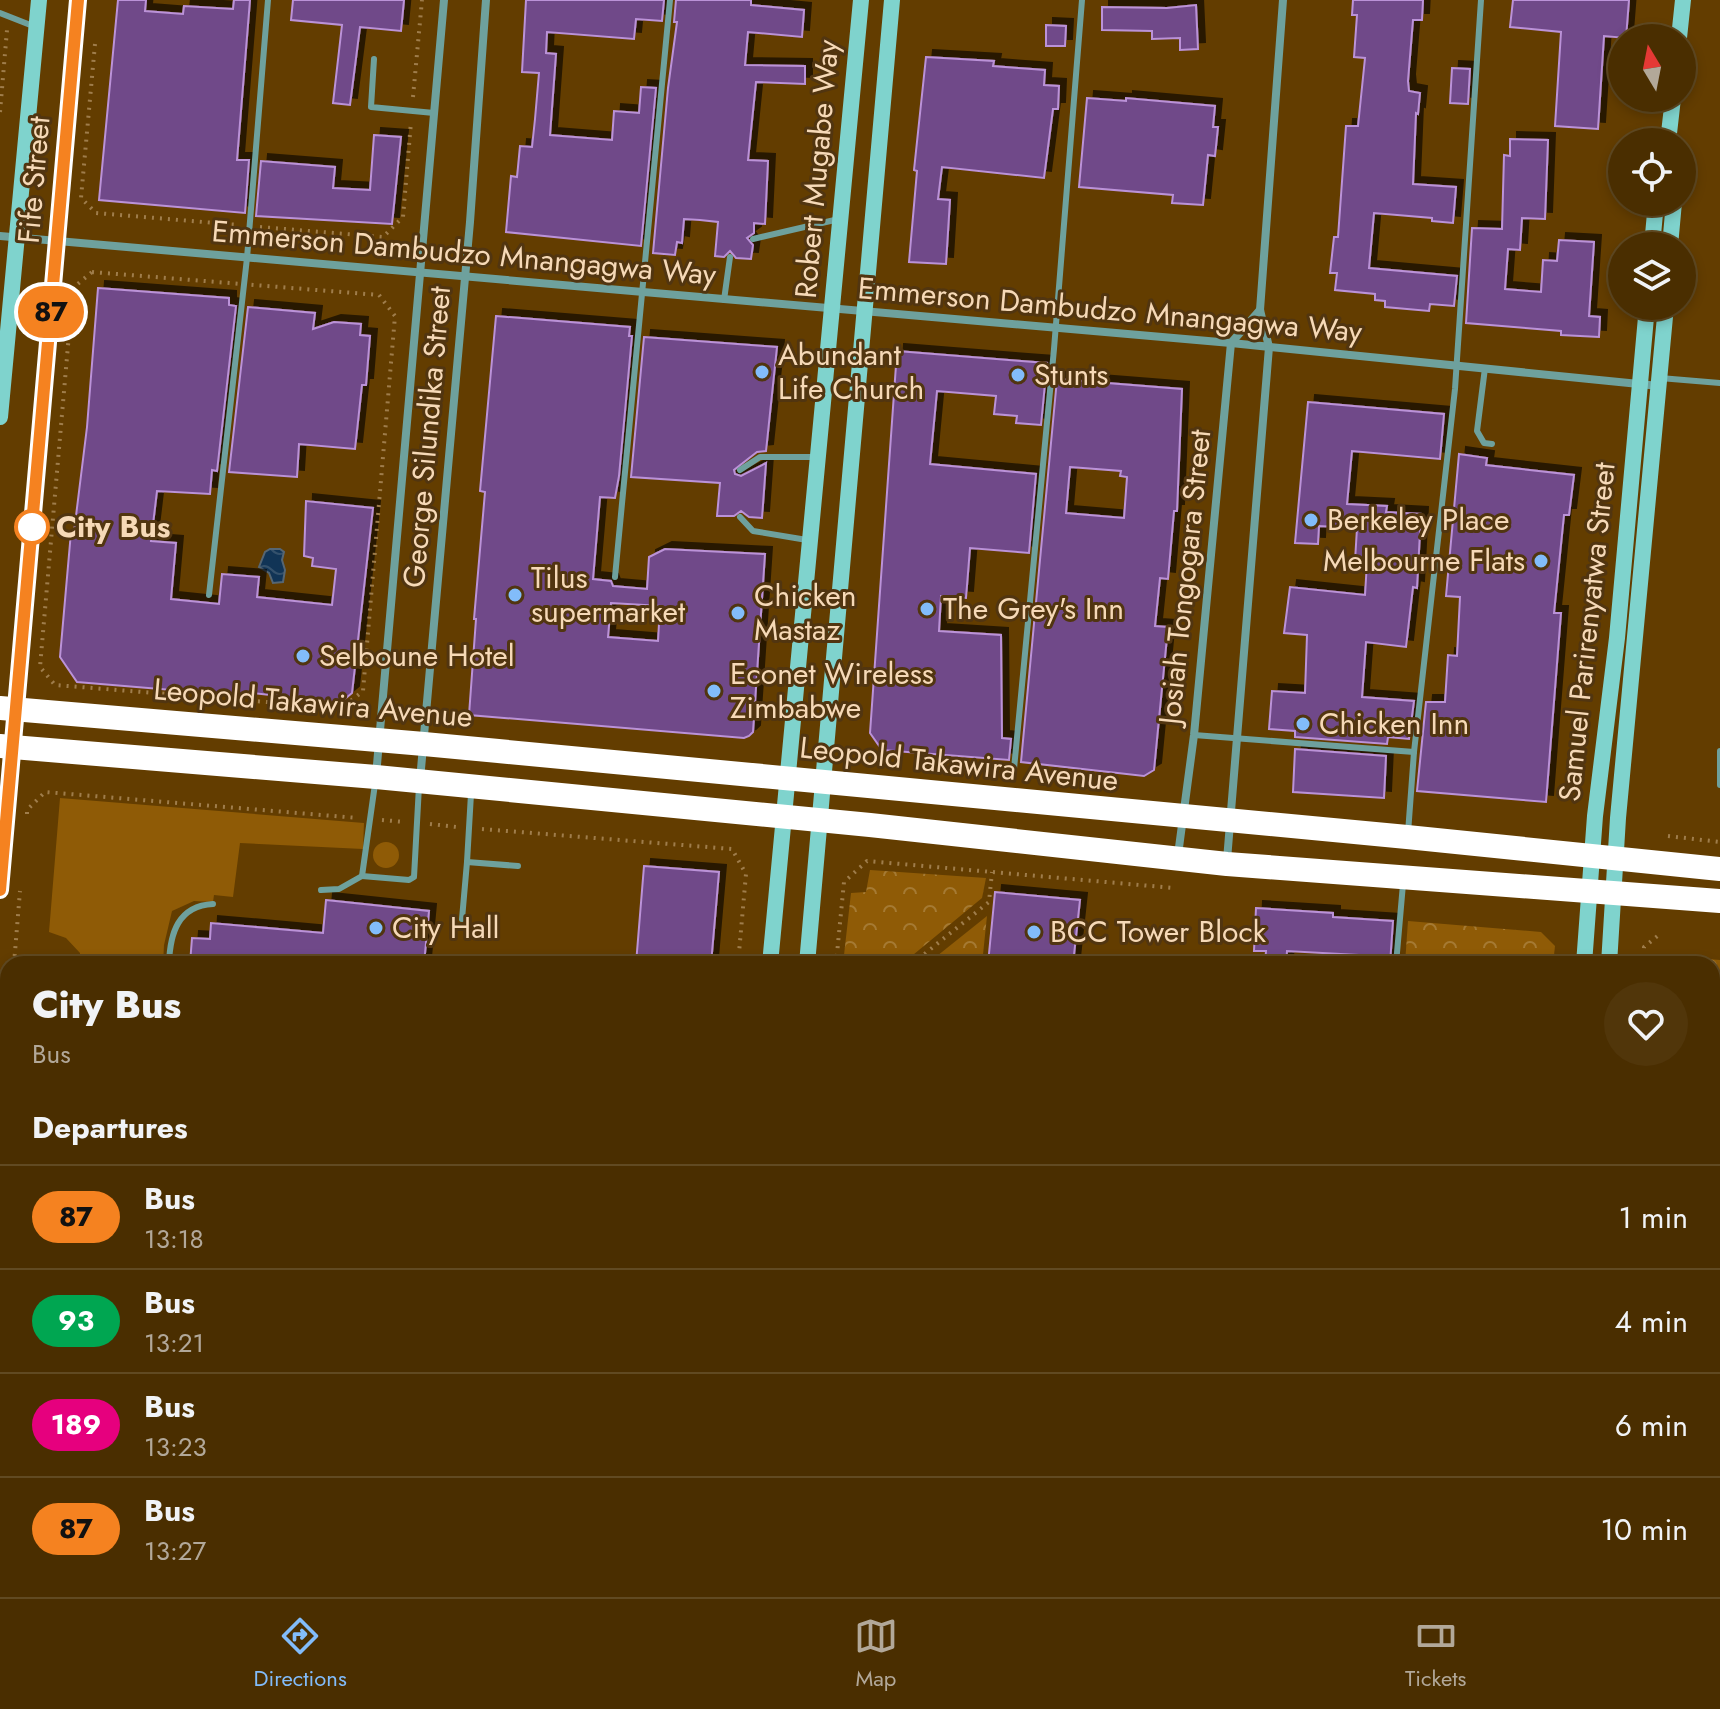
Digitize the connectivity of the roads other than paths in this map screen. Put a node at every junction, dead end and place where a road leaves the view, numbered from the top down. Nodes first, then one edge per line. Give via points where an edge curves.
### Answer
1 (39, 0) edge
2 (78, 0) edge
3 (268, 0) edge
4 (444, 0) edge
5 (486, 0) edge
6 (670, 0) edge
7 (861, 0) edge
8 (892, 0) edge
9 (1082, 0) edge
10 (1283, 0) edge
11 (1481, 0) edge
12 (1683, 0) edge
13 (0, 13) edge
14 (1680, 24) edge
15 (37, 27) junction
16 (374, 59) dead end
17 (434, 113) junction
18 (841, 219) junction
19 (8, 237) edge
20 (753, 239) dead end
21 (57, 241) junction
22 (730, 257) dead end
23 (247, 258) junction
24 (421, 274) junction
25 (465, 277) junction
26 (641, 293) junction
27 (724, 300) junction
28 (832, 309) junction
29 (1260, 310) junction
30 (865, 312) junction
31 (1646, 320) edge
32 (1665, 320) edge
33 (1055, 329) junction
34 (1231, 343) junction
35 (1269, 347) junction
36 (1457, 365) junction
37 (1485, 368) junction
38 (1659, 382) junction
39 (1641, 383) junction
40 (1720, 383) edge
41 (0, 417) edge
42 (1492, 444) dead end
43 (818, 457) junction
44 (740, 470) dead end
45 (740, 517) dead end
46 (810, 541) junction
47 (615, 577) dead end
48 (209, 595) dead end
49 (8, 709) edge
50 (1194, 735) junction
51 (1237, 738) junction
52 (380, 741) junction
53 (424, 744) junction
54 (6, 747) edge
55 (1720, 751) edge
56 (1414, 752) junction
57 (1014, 769) dead end
58 (376, 777) junction
59 (788, 779) junction
60 (419, 782) junction
61 (823, 782) junction
62 (1720, 785) edge
63 (472, 786) junction
64 (784, 816) junction
65 (1182, 817) junction
66 (819, 820) junction
67 (1230, 821) junction
68 (1407, 837) junction
69 (1603, 858) junction
70 (1178, 859) junction
71 (467, 862) junction
72 (1227, 864) junction
73 (518, 866) dead end
74 (1720, 869) edge
75 (362, 876) junction
76 (1403, 878) junction
77 (0, 890) edge
78 (321, 890) dead end
79 (1588, 892) junction
80 (1613, 894) junction
81 (1720, 901) edge
82 (213, 904) dead end
83 (462, 919) dead end
84 (169, 956) edge
85 (771, 956) edge
86 (808, 956) edge
87 (1397, 956) edge
88 (1584, 956) edge
89 (1609, 956) edge

1 - 15 street, Fife Street
2 - 21 street, Fife Street
3 - 23 lane
4 - 17 street, George Silundika Street
5 - 25 street, George Silundika Street
6 - 26 lane
7 - 18 street, Robert Mugabe Way
8 - 30 street, Robert Mugabe Way
9 - 33 lane
10 - 29 street, Josiah Tongogara Street
11 - 36 lane
12 - 14 street
13 - 15 lane
15 - 19 street, Fife Street
16 - 17 lane via 371,107
17 - 24 street, George Silundika Street
18 - 20 lane
18 - 28 street, Robert Mugabe Way
19 - 21 street, Emmerson Dambudzo Mnangagwa Way
19 - 41 street, Fife Street
21 - 23 street, Emmerson Dambudzo Mnangagwa Way
21 - 49 street, Fife Street
22 - 27 lane
23 - 24 street, Emmerson Dambudzo Mnangagwa Way
23 - 48 lane
24 - 25 street, Emmerson Dambudzo Mnangagwa Way
24 - 52 street, George Silundika Street
25 - 26 street, Emmerson Dambudzo Mnangagwa Way
25 - 53 street, George Silundika Street
26 - 27 street, Emmerson Dambudzo Mnangagwa Way
26 - 47 lane
27 - 28 street, Emmerson Dambudzo Mnangagwa Way
28 - 30 street, Emmerson Dambudzo Mnangagwa Way
28 - 43 street, Robert Mugabe Way
29 - 34 street
29 - 35 street, Josiah Tongogara Street
30 - 33 street, Emmerson Dambudzo Mnangagwa Way
30 - 61 street, Robert Mugabe Way
31 - 39 street, Samuel Parirenyatwa Street
32 - 38 street, Samuel Parirenyatwa Street
33 - 34 street, Emmerson Dambudzo Mnangagwa Way
33 - 57 lane
34 - 35 street, Emmerson Dambudzo Mnangagwa Way
34 - 50 street, Josiah Tongogara Street
35 - 36 street, Emmerson Dambudzo Mnangagwa Way
35 - 51 street, Josiah Tongogara Street
36 - 37 street, Emmerson Dambudzo Mnangagwa Way
36 - 56 lane
37 - 39 street, Emmerson Dambudzo Mnangagwa Way
37 - 42 lane via 1477,431 1480,440
38 - 39 street, Emmerson Dambudzo Mnangagwa Way
38 - 40 lane
38 - 69 street, Samuel Parirenyatwa Street
39 - 69 street, Samuel Parirenyatwa Street
43 - 44 lane via 760,457
43 - 46 street, Robert Mugabe Way
45 - 46 lane via 753,531
46 - 59 street, Robert Mugabe Way
49 - 52 highway, Leopold Takawira Avenue
49 - 54 street, Fife Street
50 - 51 lane
50 - 65 street, Josiah Tongogara Street
51 - 56 lane
51 - 67 street, Josiah Tongogara Street
52 - 53 highway, Leopold Takawira Avenue
52 - 58 street, George Silundika Street
53 - 59 highway, Leopold Takawira Avenue
53 - 60 street, George Silundika Street
54 - 58 highway
54 - 77 street, Fife Street
55 - 62 lane
56 - 68 lane
58 - 60 highway
58 - 75 lane
59 - 61 highway, Leopold Takawira Avenue
59 - 64 street, Robert Mugabe Way
60 - 63 highway
60 - 75 lane via 414,877
61 - 65 highway, Leopold Takawira Avenue
61 - 66 street, Robert Mugabe Way
63 - 64 highway
63 - 71 lane
64 - 66 highway
64 - 85 street, Robert Mugabe Way
65 - 67 highway, Leopold Takawira Avenue
65 - 70 street, Josiah Tongogara Street
66 - 70 highway
66 - 86 street, Robert Mugabe Way
67 - 68 highway, Leopold Takawira Avenue
67 - 72 street, Josiah Tongogara Street
68 - 69 highway, Leopold Takawira Avenue
69 - 74 highway, Leopold Takawira Avenue
69 - 79 street, Samuel Parirenyatwa Street
69 - 80 street, Samuel Parirenyatwa Street
70 - 72 highway
71 - 73 lane
71 - 83 lane
72 - 76 highway
75 - 78 lane via 339,889
76 - 79 highway
76 - 87 lane
79 - 80 highway
79 - 88 street, Samuel Parirenyatwa Street
80 - 81 highway
80 - 89 street, Samuel Parirenyatwa Street
82 - 84 lane via 197,905 180,920

